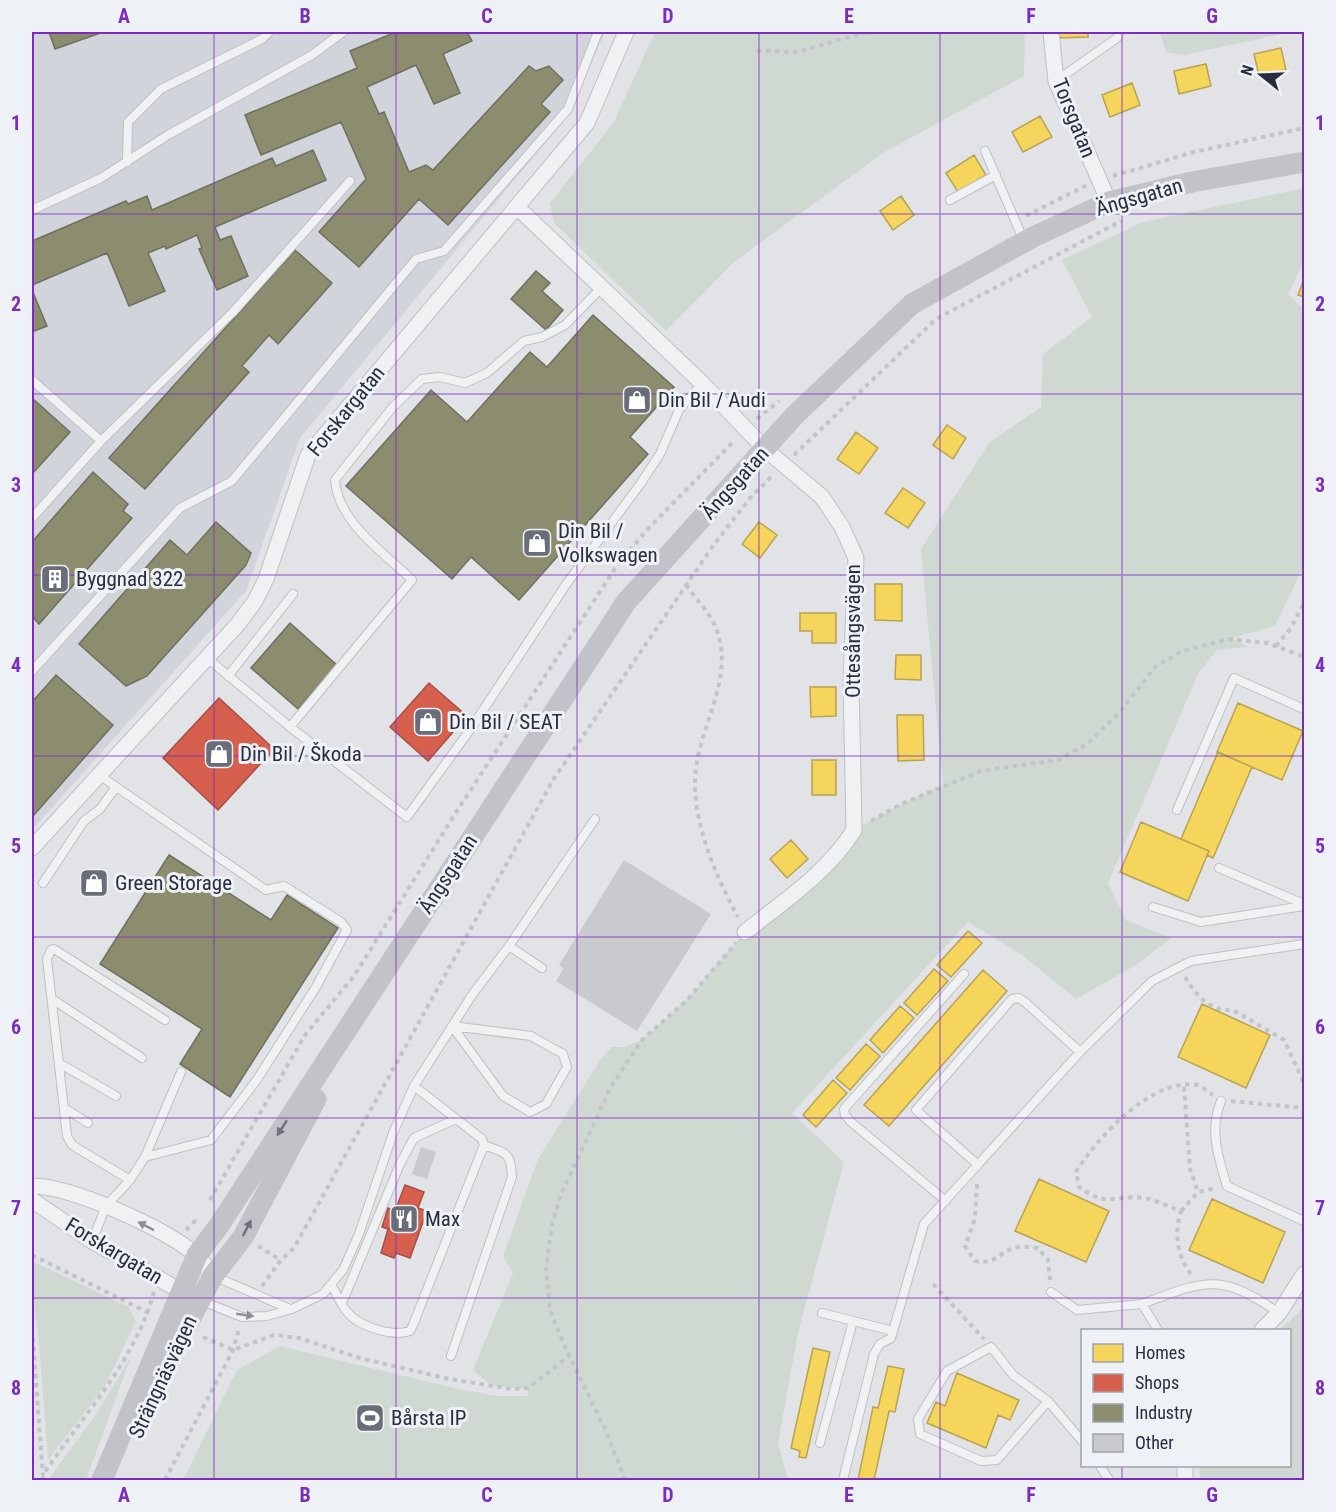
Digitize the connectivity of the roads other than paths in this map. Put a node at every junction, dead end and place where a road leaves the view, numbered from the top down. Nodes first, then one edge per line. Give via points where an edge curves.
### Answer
1 (269, 32) edge
2 (343, 32) edge
3 (598, 32) edge
4 (626, 32) edge
5 (1051, 32) edge
6 (1120, 32) edge
7 (1056, 81) junction
8 (985, 151) dead end
9 (1305, 156) edge
10 (127, 162) junction
11 (1305, 162) edge
12 (1258, 169) junction
13 (996, 175) junction
14 (350, 181) dead end
15 (950, 200) dead end
16 (1109, 202) junction
17 (517, 207) junction
18 (32, 210) edge
19 (1024, 242) junction
20 (602, 287) junction
21 (32, 380) edge
22 (702, 382) junction
23 (101, 441) junction
24 (765, 449) junction
25 (32, 518) edge
26 (293, 594) dead end
27 (207, 658) junction
28 (32, 671) edge
29 (228, 676) junction
30 (1305, 709) edge
31 (290, 727) junction
32 (99, 775) junction
33 (116, 787) junction
34 (1177, 810) dead end
35 (595, 819) dead end
36 (32, 848) edge
37 (1219, 868) dead end
38 (43, 883) dead end
39 (1305, 905) edge
40 (1153, 907) dead end
41 (746, 932) road end
42 (1305, 944) edge
43 (509, 946) junction
44 (542, 968) dead end
45 (964, 974) dead end
46 (372, 992) junction
47 (52, 999) junction
48 (165, 1020) dead end
49 (452, 1026) junction
50 (1080, 1052) junction
51 (142, 1058) dead end
52 (59, 1063) junction
53 (181, 1072) dead end
54 (414, 1086) junction
55 (116, 1096) dead end
56 (1221, 1101) road end
57 (64, 1108) junction
58 (456, 1119) junction
59 (88, 1123) dead end
60 (484, 1145) junction
61 (145, 1156) junction
62 (978, 1165) junction
63 (130, 1180) junction
64 (32, 1186) edge
65 (32, 1200) edge
66 (946, 1201) junction
67 (106, 1206) junction
68 (1305, 1221) edge
69 (92, 1241) junction
70 (197, 1255) junction
71 (1305, 1274) edge
72 (213, 1276) junction
73 (331, 1284) junction
74 (1051, 1292) road end
75 (190, 1295) junction
76 (342, 1303) junction
77 (1142, 1304) junction
78 (292, 1309) junction
79 (822, 1313) dead end
80 (1279, 1313) junction
81 (853, 1321) junction
82 (177, 1325) junction
83 (1157, 1329) edge
84 (1263, 1329) edge
85 (893, 1331) junction
86 (451, 1356) dead end
87 (1048, 1401) junction
88 (1081, 1439) edge
89 (820, 1443) dead end
90 (1101, 1467) edge
91 (102, 1480) edge
92 (117, 1480) edge
93 (843, 1480) edge
94 (1109, 1480) edge

1 - 10 lane via 161,89 128,122
2 - 10 lane via 312,55
3 - 28 lane via 568,109 444,251 416,259 232,481 180,507
4 - 17 street, Forskargatan via 587,123
5 - 7 street, Torsgatan
6 - 7 lane
7 - 16 street, Torsgatan
8 - 13 lane
9 - 12 main road, Ängsgatan
10 - 18 lane
11 - 12 main road, Ängsgatan
12 - 16 main road, Ängsgatan
13 - 15 lane
13 - 19 lane
14 - 23 lane via 233,312
16 - 19 main road, Ängsgatan
17 - 20 street, Ottesångsvägen
17 - 27 street, Forskargatan via 308,455 266,579 238,624
19 - 24 main road, Ängsgatan via 912,304
20 - 22 street, Ottesångsvägen
20 - 31 lane via 565,325 524,341 487,373 465,383 440,377 422,379 392,408 335,480 336,494 349,518 412,580
21 - 23 lane
22 - 24 street, Ottesångsvägen
22 - 31 lane via 679,410 654,464 407,817
23 - 25 lane
24 - 41 street, Ottesångsvägen via 822,497 842,527 855,558 851,680 854,830 843,848 801,888
24 - 46 main road, Ängsgatan via 626,602
26 - 29 lane
27 - 29 lane
27 - 32 street, Forskargatan
29 - 31 lane
30 - 34 lane via 1234,678
32 - 33 lane
32 - 36 street, Forskargatan
33 - 38 lane via 100,809 84,821
33 - 61 lane via 266,890 284,886 341,922 347,930 256,1082 211,1140
35 - 43 lane
37 - 39 lane
39 - 40 lane via 1201,922
42 - 50 lane via 1191,961 1152,981
43 - 44 lane
43 - 49 lane
45 - 66 lane via 844,1109 851,1122
46 -> 70 main road, Ängsgatan
72 -> 46 main road, Ängsgatan via 243,1237
47 - 48 lane via 46,959 54,950
47 - 51 lane
47 - 52 lane
49 - 49 lane via 503,1096 530,1112 546,1104 567,1067 563,1053 531,1036
49 - 54 lane
50 - 62 lane
50 - 62 lane via 1026,1003 1012,999 916,1110
52 - 55 lane
52 - 57 lane
53 - 61 lane
54 - 58 lane
54 - 73 lane via 393,1133 359,1234 343,1270
56 - 68 lane via 1214,1117 1214,1137 1227,1186
57 - 59 lane
57 - 63 lane via 72,1145
58 - 60 lane via 482,1139
58 - 76 lane via 414,1138
60 - 76 lane via 410,1331 394,1334 364,1323 349,1314
60 - 86 lane via 506,1153 512,1160 512,1177
61 - 63 lane
62 - 66 lane
63 - 67 lane
64 - 67 street, Forskargatan via 44,1186
65 - 69 street, Forskargatan
66 - 85 lane via 921,1230
67 - 69 lane
70 -> 67 street, Forskargatan
69 - 75 street, Forskargatan
70 - 72 street, Forskargatan
70 - 75 main road, Ängsgatan
71 - 80 street
72 - 75 main road, Strängnäsvägen
72 - 78 lane
73 - 76 lane
73 - 78 lane via 323,1294
74 - 77 lane via 1077,1310
75 -> 78 lane via 242,1317
75 - 82 main road, Strängnäsvägen
77 - 80 lane via 1202,1283 1235,1287
77 - 83 lane
79 - 81 lane
80 - 84 street
81 - 85 lane
81 - 89 lane
82 - 91 main road, Strängnäsvägen
82 - 92 main road, Strängnäsvägen via 169,1357
85 - 93 lane via 874,1354
87 - 87 lane via 997,1460 981,1461 920,1434 918,1419 946,1371 991,1347 1013,1375
87 - 88 lane
90 - 94 lane

